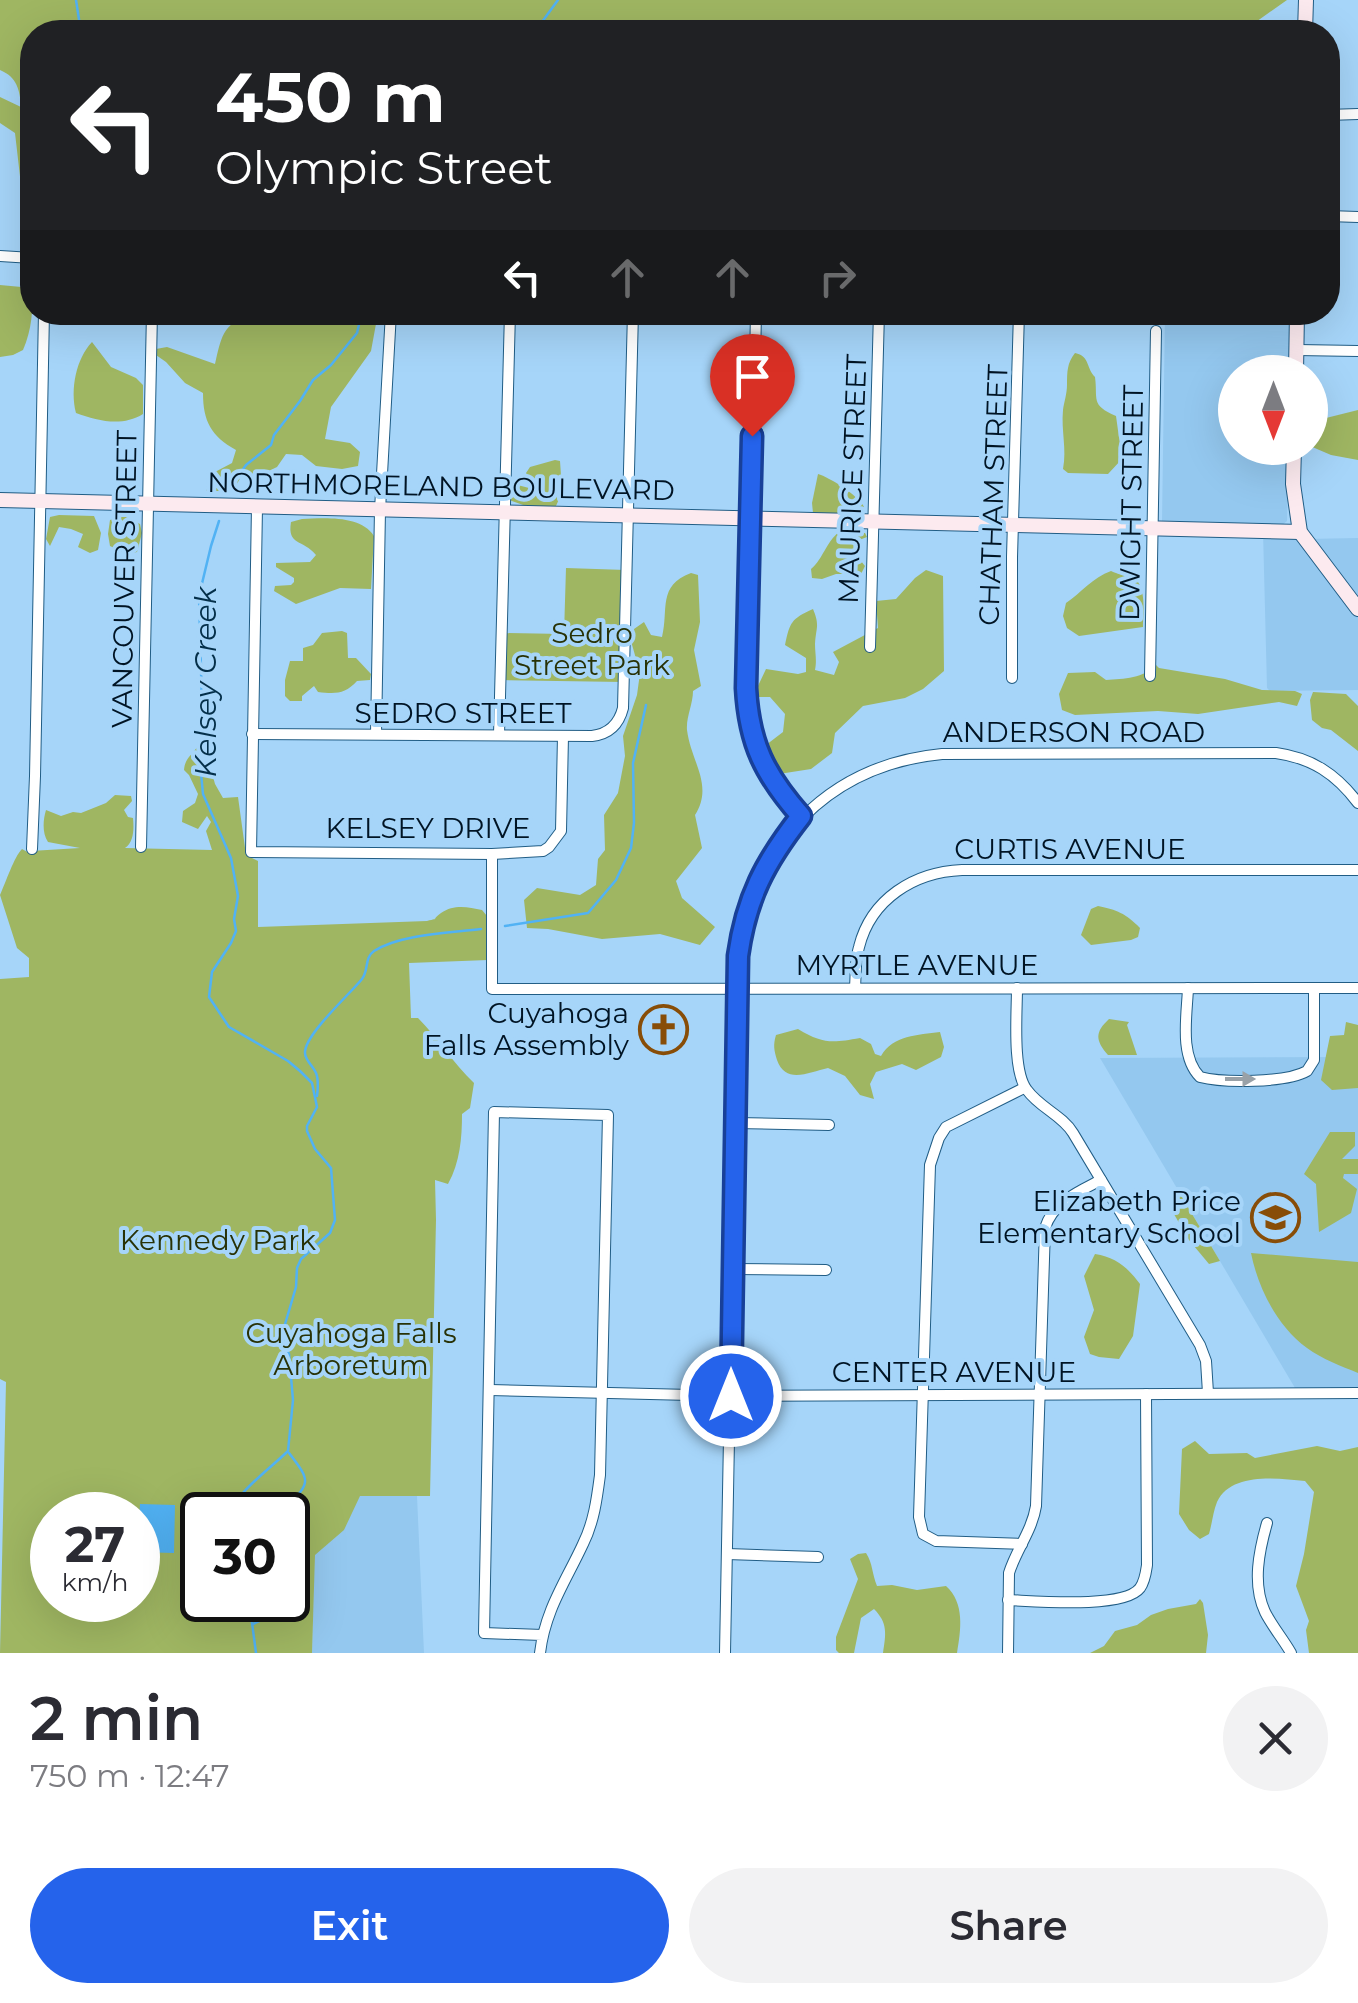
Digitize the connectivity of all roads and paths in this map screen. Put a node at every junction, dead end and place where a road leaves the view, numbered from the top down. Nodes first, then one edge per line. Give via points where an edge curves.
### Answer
1 (44, 325) edge
2 (152, 325) edge
3 (390, 325) edge
4 (510, 325) edge
5 (634, 325) edge
6 (756, 325) edge
7 (878, 325) edge
8 (1020, 325) edge
9 (1297, 325) edge
10 (1156, 331) dead end
11 (1296, 350) junction
12 (1358, 351) edge
13 (1296, 355) edge
14 (1294, 465) edge
15 (0, 500) edge
16 (40, 501) junction
17 (149, 504) junction
18 (257, 507) junction
19 (380, 510) junction
20 (504, 512) junction
21 (628, 515) junction
22 (750, 518) junction
23 (874, 522) junction
24 (1014, 525) junction
25 (1152, 528) junction
26 (1300, 532) junction
27 (1358, 608) edge
28 (870, 647) dead end
29 (1150, 676) dead end
30 (1012, 678) dead end
31 (252, 734) junction
32 (376, 734) junction
33 (499, 735) junction
34 (563, 736) junction
35 (1358, 803) edge
36 (801, 816) junction
37 (141, 847) dead end
38 (32, 850) dead end
39 (492, 854) junction
40 (1358, 870) edge
41 (855, 987) junction
42 (738, 988) junction
43 (1017, 988) junction
44 (1188, 988) junction
45 (1314, 988) junction
46 (1358, 988) edge
47 (1024, 1088) junction
48 (736, 1123) junction
49 (829, 1125) dead end
50 (1101, 1180) junction
51 (733, 1269) junction
52 (826, 1270) dead end
53 (490, 1390) junction
54 (602, 1393) junction
55 (1208, 1393) junction
56 (1358, 1393) edge
57 (1040, 1394) junction
58 (1146, 1394) junction
59 (731, 1396) junction
60 (922, 1396) junction
61 (1267, 1523) dead end
62 (1022, 1544) junction
63 (727, 1554) junction
64 (818, 1556) dead end
65 (1008, 1600) junction
66 (542, 1635) junction
67 (540, 1653) edge
68 (724, 1653) edge
69 (1008, 1653) edge
70 (1292, 1653) edge

1 - 16 street
2 - 17 street, VANCOUVER STREET
3 - 19 street
4 - 20 street
5 - 21 street, SEDRO STREET
6 - 22 street
7 - 23 street, MAURICE STREET
8 - 24 street, CHATHAM STREET
9 - 11 street
10 - 25 street, DWIGHT STREET
11 - 12 street
11 - 13 street
14 - 26 street
15 - 16 street, NORTHMORELAND BOULEVARD
16 - 17 street, NORTHMORELAND BOULEVARD
16 - 38 street
17 - 18 street, NORTHMORELAND BOULEVARD
17 - 37 street, VANCOUVER STREET
18 - 19 street, NORTHMORELAND BOULEVARD
18 - 31 street
19 - 20 street, NORTHMORELAND BOULEVARD
19 - 32 street
20 - 21 street, NORTHMORELAND BOULEVARD
20 - 33 street
21 - 22 street, NORTHMORELAND BOULEVARD
21 - 34 street, SEDRO STREET via 621,715 606,733
22 - 23 street, NORTHMORELAND BOULEVARD
22 - 36 street via 749,723 771,778
23 - 24 street, NORTHMORELAND BOULEVARD
23 - 28 street, MAURICE STREET
24 - 25 street, NORTHMORELAND BOULEVARD
24 - 30 street, CHATHAM STREET
25 - 26 street, NORTHMORELAND BOULEVARD
25 - 29 street, DWIGHT STREET
26 - 27 street
31 - 32 street, SEDRO STREET
31 - 39 street, KELSEY DRIVE via 251,852
32 - 33 street, SEDRO STREET
33 - 34 street, SEDRO STREET
34 - 39 street, KELSEY DRIVE via 558,838 536,852
35 - 36 street, ANDERSON ROAD via 1324,768 1276,753 963,753 877,769
36 - 42 street, ANDERSON ROAD via 753,892 741,936
39 - 42 street, MYRTLE AVENUE via 492,989
40 - 41 street, CURTIS AVENUE via 934,873 900,889 874,914 859,944
41 - 42 street, MYRTLE AVENUE
41 - 43 street, MYRTLE AVENUE
42 - 48 street, ANDERSON ROAD
43 - 44 street, MYRTLE AVENUE
43 - 47 street
44 - 45 street, MYRTLE AVENUE
44 -> 45 street via 1191,1066 1200,1076 1230,1080 1307,1072 1314,1060
45 - 46 street, MYRTLE AVENUE
47 - 50 street via 1069,1126
47 - 60 street via 941,1123 928,1179
48 - 49 street
48 - 51 street, ANDERSON ROAD
50 - 55 street via 1200,1345
50 - 57 street via 1061,1203 1045,1228
51 - 52 street
51 - 59 street, ANDERSON ROAD
53 - 54 street, CENTER AVENUE
53 - 54 street via 494,1112 608,1115
53 - 66 street via 484,1633
54 - 59 street, CENTER AVENUE
54 - 66 street via 597,1503
55 - 56 street, CENTER AVENUE
55 - 58 street, CENTER AVENUE
57 - 58 street, CENTER AVENUE
57 - 60 street, CENTER AVENUE
57 - 62 street via 1036,1504
58 - 65 street via 1147,1565 1140,1588 1108,1601
59 - 60 street, CENTER AVENUE
59 - 63 street, ANDERSON ROAD
60 - 62 street via 918,1517 927,1540
61 - 70 street via 1259,1552 1260,1593
62 - 65 street via 1012,1561
63 - 64 street
63 - 68 street, ANDERSON ROAD
65 - 69 street
66 - 67 street

